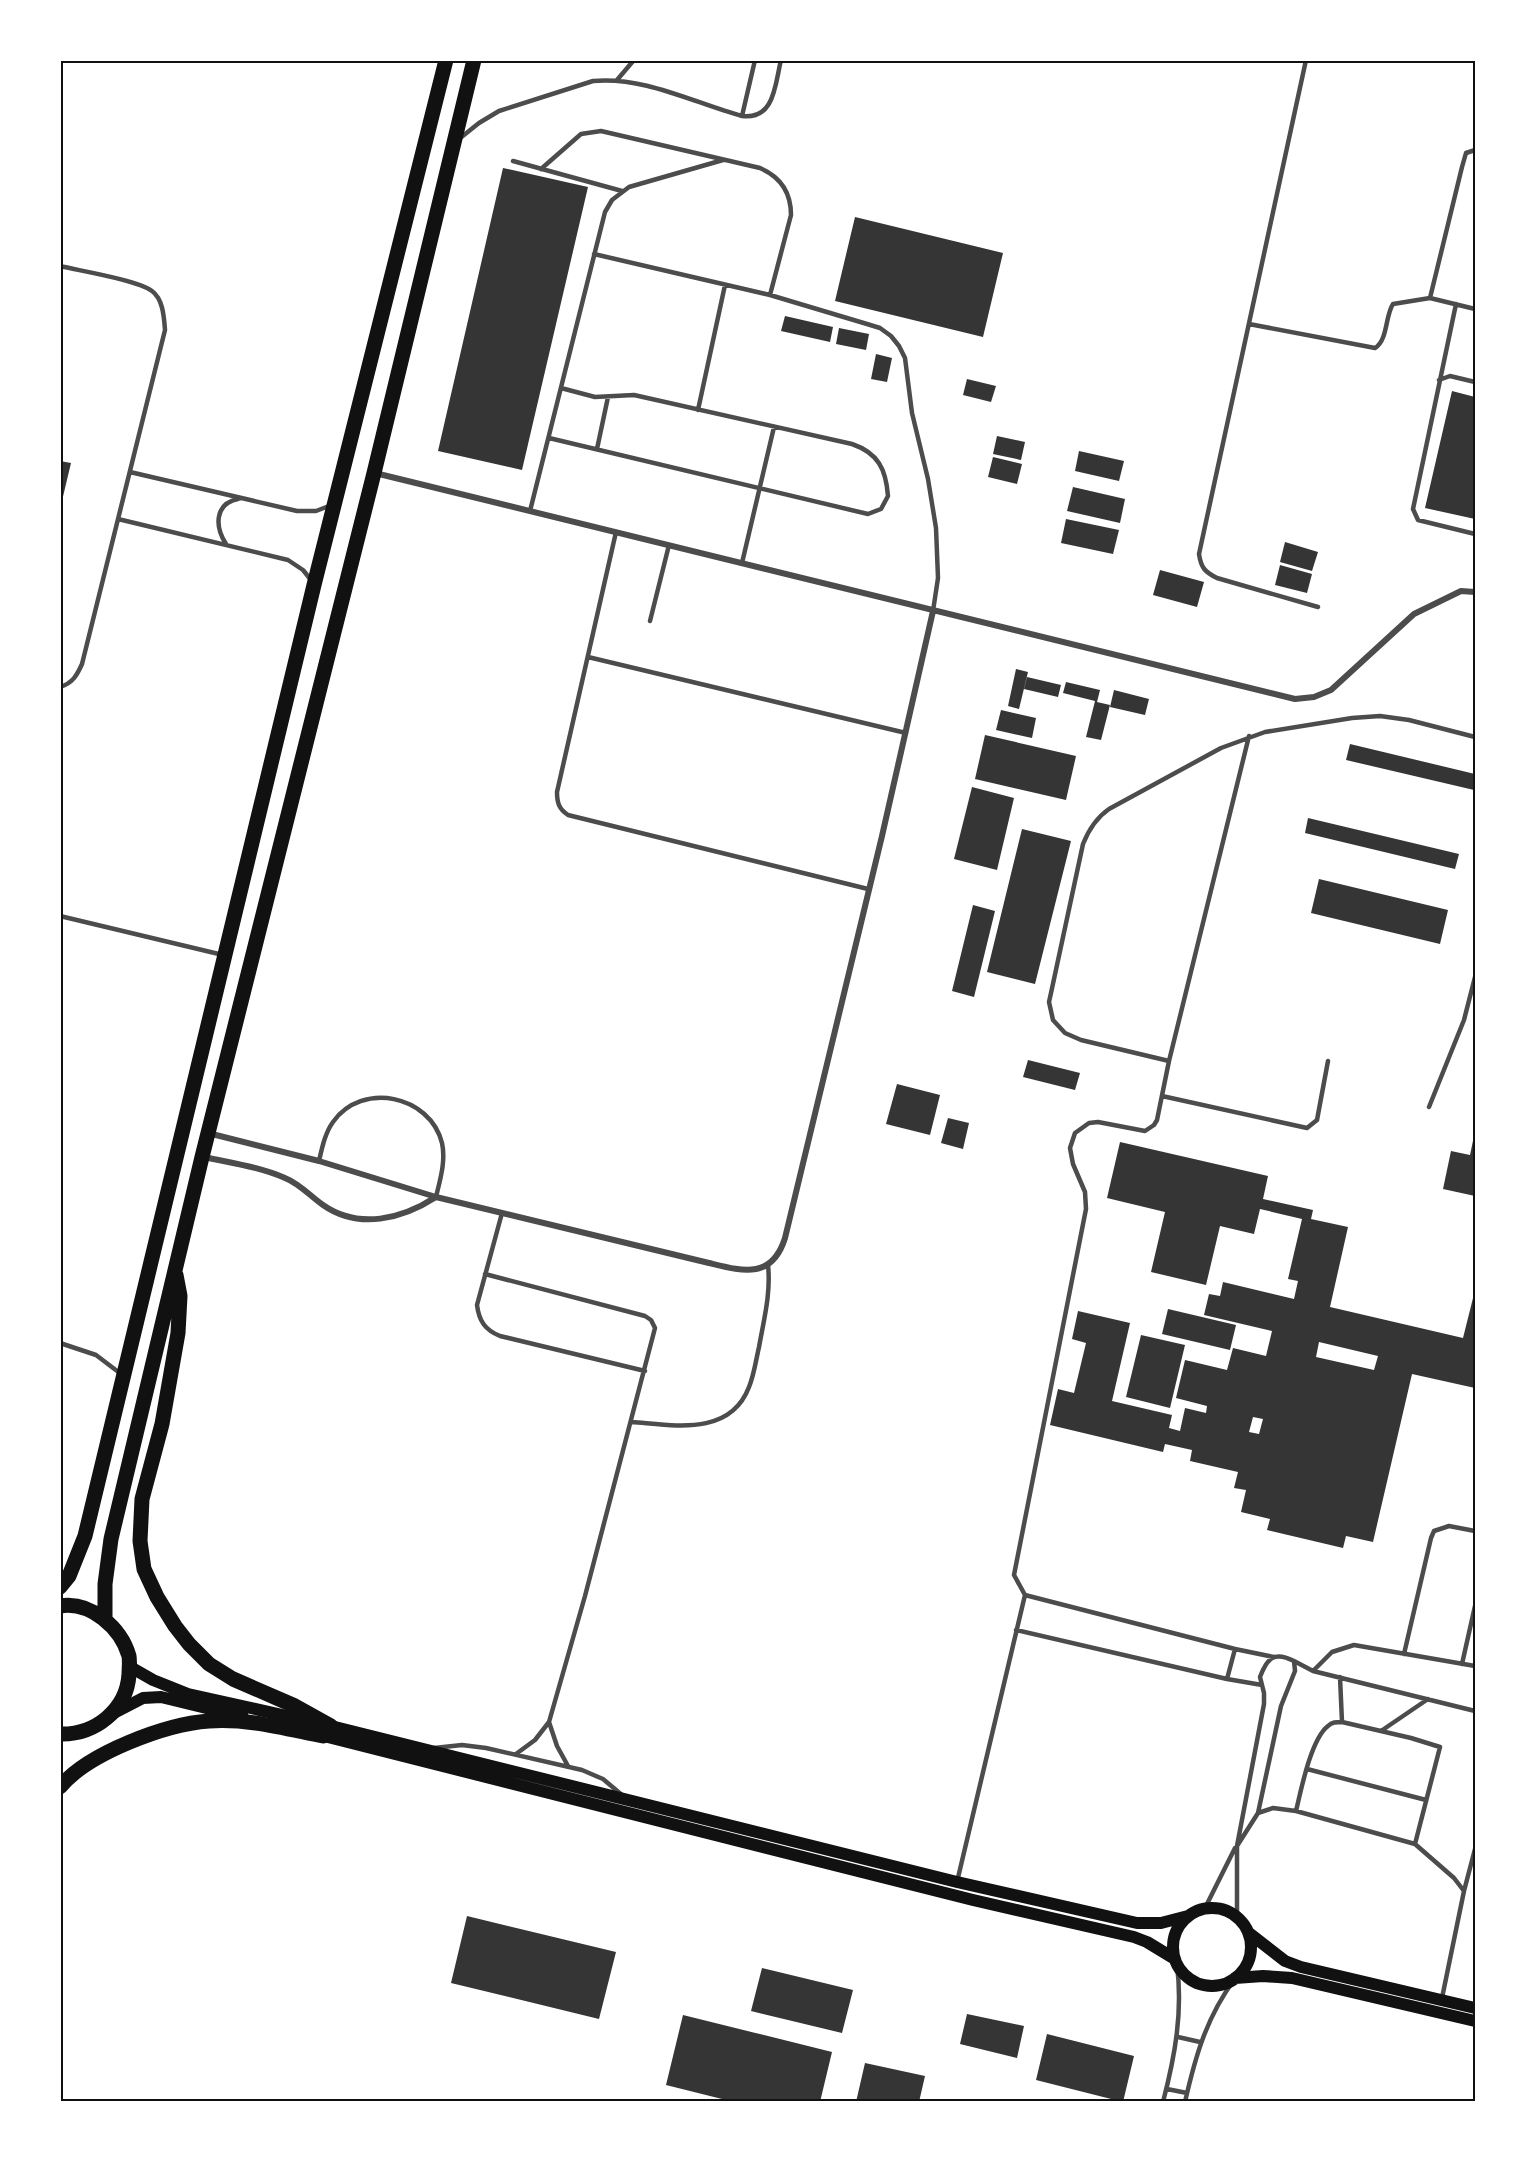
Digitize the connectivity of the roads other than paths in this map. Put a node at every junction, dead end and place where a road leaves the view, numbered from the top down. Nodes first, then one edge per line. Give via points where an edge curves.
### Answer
1 (446, 60) edge
2 (474, 60) edge
3 (633, 60) edge
4 (755, 60) edge
5 (781, 60) edge
6 (1306, 60) edge
7 (617, 80) junction
8 (742, 116) junction
9 (455, 142) junction
10 (1475, 150) edge
11 (723, 160) junction
12 (513, 161) dead end
13 (541, 169) junction
14 (622, 191) junction
15 (594, 254) junction
16 (60, 266) edge
17 (725, 285) junction
18 (771, 295) junction
19 (1430, 298) junction
20 (1456, 304) junction
21 (1475, 309) edge
22 (1249, 324) junction
23 (1439, 380) junction
24 (1475, 382) edge
25 (561, 388) junction
26 (609, 397) junction
27 (698, 410) junction
28 (774, 427) junction
29 (549, 438) junction
30 (597, 449) junction
31 (130, 472) junction
32 (374, 473) junction
33 (760, 489) junction
34 (244, 498) junction
35 (335, 504) junction
36 (530, 512) junction
37 (118, 519) junction
38 (616, 532) junction
39 (1475, 534) edge
40 (226, 544) junction
41 (669, 545) junction
42 (742, 564) junction
43 (314, 585) junction
44 (1475, 592) edge
45 (1318, 607) dead end
46 (933, 611) junction
47 (650, 621) dead end
48 (588, 657) junction
49 (60, 687) edge
50 (906, 733) junction
51 (1250, 736) junction
52 (1475, 737) edge
53 (868, 889) junction
54 (60, 916) edge
55 (225, 956) junction
56 (1475, 976) edge
57 (1169, 1061) junction
58 (1328, 1061) dead end
59 (1162, 1096) junction
60 (1429, 1107) dead end
61 (208, 1133) junction
62 (202, 1157) junction
63 (319, 1161) junction
64 (436, 1197) junction
65 (502, 1213) junction
66 (768, 1265) junction
67 (175, 1269) junction
68 (485, 1274) junction
69 (60, 1343) edge
70 (645, 1371) junction
71 (124, 1377) junction
72 (632, 1422) junction
73 (1475, 1531) edge
74 (60, 1587) edge
75 (1025, 1595) junction
76 (60, 1606) edge
77 (1475, 1606) edge
78 (105, 1619) junction
79 (1016, 1630) junction
80 (1235, 1649) junction
81 (1404, 1654) junction
82 (129, 1656) junction
83 (1274, 1657) junction
84 (1294, 1661) junction
85 (1462, 1664) junction
86 (1475, 1666) edge
87 (1313, 1671) junction
88 (1340, 1677) junction
89 (1227, 1679) junction
90 (1262, 1685) junction
91 (1428, 1699) junction
92 (1475, 1711) edge
93 (112, 1713) junction
94 (549, 1722) junction
95 (1342, 1722) junction
96 (327, 1731) junction
97 (1381, 1731) junction
98 (66, 1734) edge
99 (60, 1749) edge
100 (423, 1749) junction
101 (516, 1754) junction
102 (569, 1767) junction
103 (1307, 1769) junction
104 (60, 1787) edge
105 (628, 1800) junction
106 (1426, 1800) junction
107 (1296, 1811) junction
108 (1258, 1813) junction
109 (1415, 1844) junction
110 (1237, 1846) junction
111 (1475, 1849) edge
112 (957, 1882) junction
113 (1464, 1891) junction
114 (1205, 1908) junction
115 (1188, 1916) junction
116 (1237, 1916) junction
117 (1249, 1933) junction
118 (1175, 1962) junction
119 (1235, 1979) junction
120 (1442, 2000) junction
121 (1475, 2008) edge
122 (1475, 2021) edge
123 (1178, 2037) junction
124 (1200, 2042) junction
125 (1167, 2089) junction
126 (1187, 2093) junction
127 (1163, 2102) edge
128 (1185, 2102) edge

1 - 35 main road
2 - 9 main road
3 - 7 lane
4 - 8 lane
5 - 8 lane via 770,105 758,116
6 - 22 lane
7 - 8 lane
7 - 9 lane via 593,81 510,106 489,116
9 - 32 main road
10 - 19 lane via 1466,153
11 - 13 lane via 594,131 581,135
11 - 14 lane
11 - 18 lane via 771,173 781,181 791,202
12 - 13 lane
13 - 14 lane
14 - 15 lane via 605,212
15 - 17 lane
15 - 25 lane
16 - 31 lane via 153,291 164,310 165,330
17 - 18 lane
17 - 27 lane
18 - 46 lane via 880,328 899,346 905,358 936,528 938,578
19 - 20 lane
19 - 22 lane via 1393,303 1382,340 1375,348
20 - 21 lane
20 - 23 lane
22 - 45 lane via 1199,554 1200,566 1217,578
23 - 24 lane via 1450,376
23 - 39 lane via 1413,509 1418,520
25 - 26 lane
25 - 29 lane
26 - 27 lane via 634,395
26 - 30 lane
27 - 28 lane
28 - 33 lane
28 - 33 lane via 869,451 881,465 888,496 881,509 867,514
29 - 30 lane
29 - 36 lane
30 - 33 lane
31 - 34 lane
31 - 37 lane
32 - 36 street
32 - 61 main road
33 - 42 lane
34 - 35 lane via 297,512
34 - 40 lane via 225,505 219,517 220,534
35 - 43 main road
36 - 38 street
37 - 40 lane
37 - 49 lane via 82,664 76,678
38 - 41 street
38 - 48 lane
40 - 43 lane via 288,560 303,570
41 - 42 street
41 - 47 lane
42 - 46 street
43 - 55 main road
44 - 46 street via 1461,591 1414,614 1331,690 1305,699
46 - 50 street
48 - 50 lane
48 - 53 lane via 557,792 562,811
50 - 53 street
51 - 52 lane via 1366,716 1409,720
51 - 57 lane
51 - 57 lane via 1109,808 1093,824 1083,844 1049,1002 1053,1020 1073,1038
53 - 66 street via 785,1238 782,1249
54 - 55 lane
55 - 71 main road
56 - 60 lane via 1464,1020
57 - 59 lane
58 - 59 lane via 1317,1120 1307,1128
59 - 75 lane via 1157,1120 1150,1129 1139,1131 1089,1123 1071,1140 1071,1156 1085,1192 1086,1209 1014,1575
61 - 62 main road
61 - 63 street
62 - 64 street via 274,1173 297,1184 324,1206 362,1219 401,1216
62 - 67 main road
63 - 64 street
63 - 64 lane via 333,1122 347,1108 365,1099 404,1100 421,1110 442,1143 443,1162
64 - 65 street
65 - 66 street via 733,1269 757,1270
65 - 68 lane
66 - 72 lane via 768,1302 749,1388 741,1402 723,1417 701,1425
67 - 78 main road via 111,1539
67 - 96 main road via 180,1296 178,1333 162,1424 142,1499 140,1541 144,1569 175,1626 209,1664 295,1706
68 - 70 lane via 477,1305 478,1316 490,1332
68 - 70 lane via 649,1318 655,1332
69 - 71 lane via 96,1355
70 - 72 lane
71 - 74 main road via 84,1536 69,1576
72 - 94 lane
73 - 81 lane via 1449,1526 1434,1531
75 - 79 lane
75 - 80 lane
76 - 78 main road via 86,1609
77 - 85 lane
78 - 82 main road
79 - 89 lane
79 - 112 lane
80 - 83 lane
80 - 89 lane
81 - 85 lane
81 - 87 lane via 1354,1645 1332,1652
82 - 93 main road via 128,1682
82 - 96 main road via 132,1668 179,1691
83 - 84 lane
83 - 90 lane via 1264,1667
84 - 87 lane
84 - 108 lane via 1295,1671 1281,1706
85 - 86 lane
87 - 88 lane
88 - 91 lane
88 - 95 lane
89 - 90 lane
90 - 110 lane via 1264,1704
91 - 92 lane
91 - 97 lane
93 - 96 main road via 143,1698 161,1697
93 - 98 main road via 87,1731
94 - 101 lane via 535,1740
94 - 102 lane
95 - 97 lane
95 - 103 lane via 1331,1723 1320,1735
96 - 100 main road
96 - 104 main road via 209,1721 179,1726 128,1742 91,1762
96 - 118 main road via 961,1897 1134,1937
97 - 106 lane via 1440,1747
98 - 99 main road
100 - 101 lane via 468,1746
100 - 105 main road
101 - 102 lane
102 - 105 lane via 603,1779
103 - 106 lane
103 - 107 lane
105 - 112 main road
106 - 109 lane
107 - 108 lane via 1273,1808
107 - 109 lane
108 - 110 lane
109 - 113 lane
110 - 114 lane
110 - 116 lane
111 - 113 lane
112 - 115 main road via 1137,1923 1161,1923
113 - 120 lane
114 - 115 main road
114 - 116 main road
115 - 118 main road via 1174,1935
116 - 117 main road
117 - 119 main road via 1248,1963
117 - 120 main road via 1285,1961 1301,1967
118 - 119 main road via 1190,1979 1203,1984
118 - 123 lane via 1180,2008
119 - 122 main road via 1292,1978
119 - 124 lane
120 - 121 main road
123 - 124 lane
123 - 125 lane
124 - 126 lane
125 - 126 lane
125 - 127 lane
126 - 128 lane

